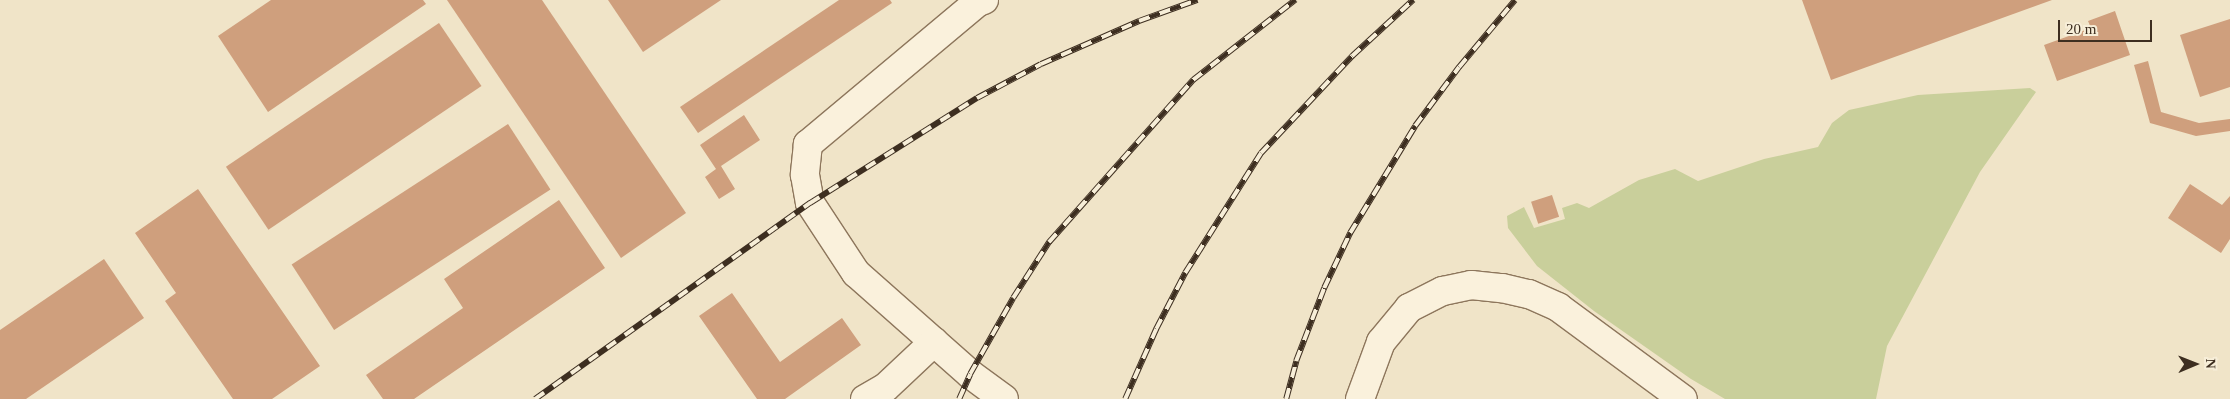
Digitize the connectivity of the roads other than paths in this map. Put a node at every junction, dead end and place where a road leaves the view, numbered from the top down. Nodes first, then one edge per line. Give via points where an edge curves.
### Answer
1 (980, 1) edge
2 (934, 342) junction
3 (865, 399) edge
4 (1004, 399) edge
5 (1360, 399) edge
6 (1683, 399) edge

1 - 2 street via 808,144 805,175 810,203 856,273
2 - 3 street via 886,387
2 - 4 street
5 - 6 street via 1381,342 1409,308 1443,291 1471,285 1529,294 1558,307

